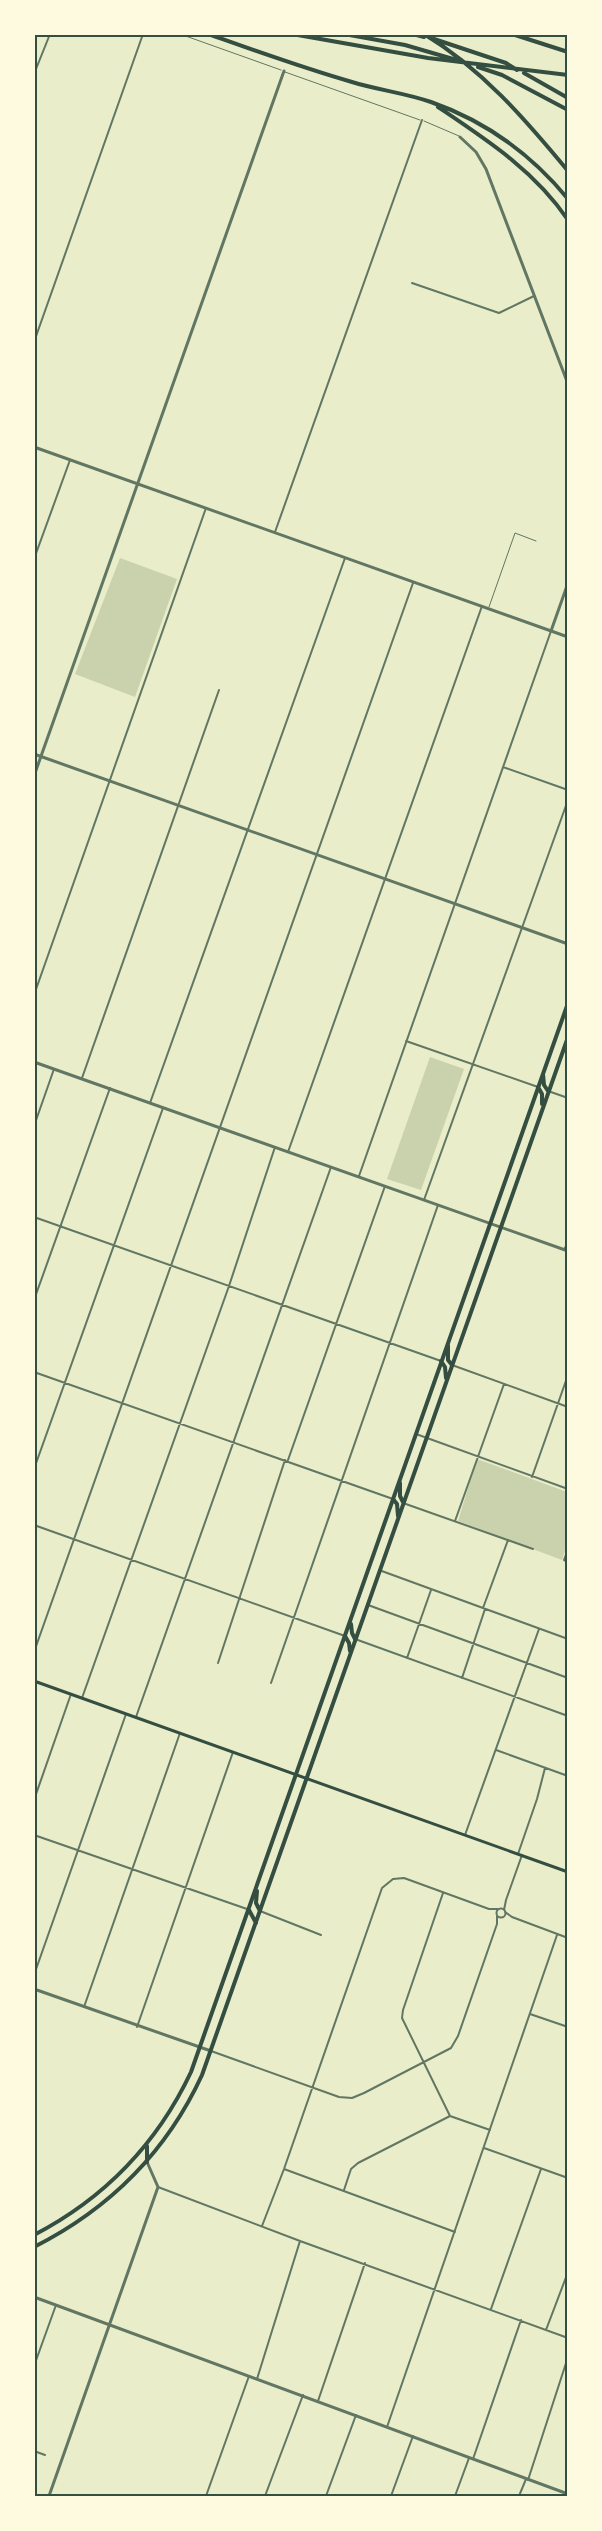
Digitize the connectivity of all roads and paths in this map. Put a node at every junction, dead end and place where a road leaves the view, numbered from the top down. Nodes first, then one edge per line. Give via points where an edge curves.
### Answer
1 (50, 34) edge
2 (143, 34) edge
3 (180, 34) edge
4 (208, 34) edge
5 (292, 34) edge
6 (344, 34) edge
7 (413, 34) edge
8 (424, 34) edge
9 (512, 34) edge
10 (567, 52) edge
11 (284, 71) junction
12 (34, 74) edge
13 (567, 75) edge
14 (567, 98) edge
15 (430, 102) junction
16 (567, 110) edge
17 (422, 120) junction
18 (460, 137) joint
19 (567, 171) edge
20 (567, 199) edge
21 (567, 220) edge
22 (412, 283) dead end
23 (534, 296) junction
24 (34, 342) edge
25 (567, 384) edge
26 (34, 447) edge
27 (70, 459) junction
28 (138, 483) junction
29 (206, 508) junction
30 (275, 532) junction
31 (536, 541) dead end
32 (345, 557) junction
33 (34, 559) edge
34 (413, 581) junction
35 (567, 583) edge
36 (482, 606) junction
37 (489, 608) junction
38 (551, 631) junction
39 (567, 637) edge
40 (219, 690) dead end
41 (34, 754) edge
42 (42, 757) junction
43 (503, 767) junction
44 (34, 776) edge
45 (111, 781) junction
46 (567, 790) edge
47 (567, 800) edge
48 (179, 806) junction
49 (248, 830) junction
50 (317, 855) junction
51 (385, 879) junction
52 (455, 904) junction
53 (522, 928) junction
54 (567, 944) edge
55 (34, 995) edge
56 (567, 1004) edge
57 (567, 1036) edge
58 (406, 1041) junction
59 (34, 1062) edge
60 (473, 1065) junction
61 (54, 1069) junction
62 (543, 1073) junction
63 (82, 1078) junction
64 (538, 1087) junction
65 (110, 1088) junction
66 (548, 1091) junction
67 (567, 1098) edge
68 (150, 1103) junction
69 (163, 1108) junction
70 (542, 1108) junction
71 (34, 1126) edge
72 (220, 1128) junction
73 (275, 1148) junction
74 (288, 1152) junction
75 (330, 1167) junction
76 (359, 1176) junction
77 (385, 1186) junction
78 (424, 1200) junction
79 (438, 1204) junction
80 (34, 1217) edge
81 (490, 1223) junction
82 (61, 1226) junction
83 (500, 1227) junction
84 (567, 1242) edge
85 (115, 1246) junction
86 (566, 1251) edge
87 (170, 1266) junction
88 (229, 1286) junction
89 (34, 1300) edge
90 (282, 1305) junction
91 (336, 1324) junction
92 (448, 1341) junction
93 (390, 1343) junction
94 (441, 1361) junction
95 (452, 1365) junction
96 (34, 1372) edge
97 (567, 1375) edge
98 (446, 1382) junction
99 (65, 1383) junction
100 (504, 1384) junction
101 (122, 1403) junction
102 (557, 1403) junction
103 (567, 1407) edge
104 (180, 1424) junction
105 (416, 1434) junction
106 (426, 1438) junction
107 (234, 1442) junction
108 (478, 1457) junction
109 (286, 1461) junction
110 (34, 1469) edge
111 (532, 1477) junction
112 (399, 1480) junction
113 (341, 1481) junction
114 (567, 1490) edge
115 (393, 1499) junction
116 (404, 1503) junction
117 (398, 1517) junction
118 (455, 1521) junction
119 (34, 1525) edge
120 (74, 1539) junction
121 (508, 1540) junction
122 (533, 1549) dead end
123 (567, 1549) edge
124 (131, 1559) junction
125 (566, 1561) edge
126 (379, 1570) junction
127 (186, 1580) junction
128 (431, 1590) junction
129 (239, 1599) junction
130 (368, 1605) junction
131 (484, 1609) junction
132 (293, 1618) junction
133 (351, 1620) junction
134 (419, 1624) junction
135 (539, 1629) junction
136 (345, 1636) junction
137 (356, 1639) junction
138 (567, 1640) edge
139 (473, 1644) junction
140 (34, 1652) edge
141 (350, 1655) junction
142 (407, 1659) junction
143 (218, 1662) dead end
144 (527, 1664) junction
145 (567, 1678) edge
146 (461, 1679) junction
147 (34, 1681) edge
148 (271, 1683) dead end
149 (71, 1694) junction
150 (515, 1697) junction
151 (82, 1698) junction
152 (126, 1714) junction
153 (567, 1716) edge
154 (136, 1717) junction
155 (180, 1733) junction
156 (496, 1750) junction
157 (233, 1752) junction
158 (545, 1768) junction
159 (297, 1773) junction
160 (567, 1776) edge
161 (308, 1777) junction
162 (34, 1800) edge
163 (34, 1835) edge
164 (465, 1835) junction
165 (77, 1851) junction
166 (520, 1855) junction
167 (132, 1869) junction
168 (567, 1872) edge
169 (257, 1887) junction
170 (186, 1888) junction
171 (443, 1893) junction
172 (506, 1900) junction
173 (489, 1909) junction
174 (499, 1909) junction
175 (249, 1910) junction
176 (260, 1911) junction
177 (505, 1911) junction
178 (497, 1915) junction
179 (503, 1917) junction
180 (512, 1917) junction
181 (256, 1924) junction
182 (497, 1924) junction
183 (321, 1935) dead end
184 (557, 1935) junction
185 (567, 1938) edge
186 (34, 1975) edge
187 (34, 1989) edge
188 (84, 2007) junction
189 (530, 2014) junction
190 (137, 2026) junction
191 (567, 2027) edge
192 (201, 2048) junction
193 (211, 2051) junction
194 (425, 2063) junction
195 (311, 2087) junction
196 (450, 2116) junction
197 (490, 2130) junction
198 (147, 2145) junction
199 (484, 2148) junction
200 (147, 2162) junction
201 (284, 2169) junction
202 (541, 2169) junction
203 (567, 2178) edge
204 (158, 2187) junction
205 (344, 2190) junction
206 (262, 2226) junction
207 (455, 2232) junction
208 (34, 2235) edge
209 (300, 2241) junction
210 (34, 2247) edge
211 (365, 2264) junction
212 (567, 2272) edge
213 (435, 2290) junction
214 (34, 2297) edge
215 (56, 2305) junction
216 (490, 2309) junction
217 (521, 2320) junction
218 (110, 2324) junction
219 (546, 2330) junction
220 (567, 2338) edge
221 (567, 2357) edge
222 (34, 2366) edge
223 (249, 2376) junction
224 (257, 2379) junction
225 (303, 2396) junction
226 (318, 2401) junction
227 (356, 2415) junction
228 (387, 2427) junction
229 (413, 2436) junction
230 (34, 2451) edge
231 (45, 2455) dead end
232 (471, 2458) junction
233 (527, 2479) junction
234 (567, 2494) edge
235 (49, 2496) edge
236 (206, 2496) edge
237 (265, 2496) edge
238 (326, 2496) edge
239 (391, 2496) edge
240 (455, 2496) edge
241 (519, 2496) edge

1 - 12 street
2 - 24 street
3 - 11 lane
4 - 15 main road via 353,82
5 - 13 main road via 428,58
6 - 16 main road via 453,58 502,75
7 - 14 main road via 506,63
8 - 19 main road via 490,84
9 - 10 main road
11 - 17 lane
11 - 28 street
15 - 20 main road via 470,118 509,143
15 - 21 main road via 523,168
17 - 18 lane
17 - 30 street
18 - 23 street via 474,149 484,166
22 - 23 street via 499,313
23 - 25 street
26 - 27 street
27 - 28 street
27 - 33 street
28 - 29 street
28 - 42 street
29 - 30 street
29 - 45 street
30 - 32 street
31 - 37 lane via 515,533
32 - 34 street
32 - 49 street
34 - 36 street
34 - 50 street
35 - 38 street
36 - 37 street
36 - 51 street
37 - 38 street
38 - 39 street
38 - 43 street
40 - 48 street
41 - 42 street
42 - 44 street
42 - 45 street
43 - 46 street
43 - 52 street
45 - 48 street
45 - 55 street
47 - 53 street
48 - 49 street
48 - 63 street
49 - 50 street
49 - 68 street
50 - 51 street
50 - 72 street
51 - 52 street
51 - 74 street
52 - 53 street
52 - 58 street
53 - 54 street
53 - 60 street
56 - 62 main road
57 - 66 main road
58 - 60 street
58 - 76 street
59 - 61 street
60 - 64 street
60 - 78 street
61 - 63 street
61 - 71 street
62 - 64 main road
62 - 66 main road
63 - 65 street
64 - 70 main road
64 - 81 main road
65 - 68 street
65 - 82 street
66 - 67 street
66 - 70 main road
68 - 69 street
69 - 72 street
69 - 85 street
70 - 83 main road
72 - 73 street
72 - 87 street
73 - 74 street
73 - 88 street
74 - 75 street
75 - 76 street
75 - 90 street
76 - 77 street
77 - 78 street
77 - 91 street
78 - 79 street
79 - 81 street
79 - 93 street
80 - 82 street
81 - 83 street
81 - 92 main road
82 - 85 street
82 - 89 street
83 - 86 street
83 - 95 main road
84 - 86 street
85 - 87 street
85 - 99 street
87 - 88 street
87 - 101 street
88 - 90 street
88 - 104 street
90 - 91 street
90 - 107 street
91 - 93 street
91 - 109 street
92 - 94 main road
92 - 95 main road via 448,1360
93 - 94 street
93 - 113 street
94 - 98 main road
94 - 105 main road
95 - 98 main road
95 - 100 street
96 - 99 street
97 - 102 street
98 - 106 main road
99 - 101 street
99 - 110 street
100 - 102 street
100 - 108 street
101 - 104 street
101 - 120 street
102 - 103 street
102 - 111 street
104 - 107 street
104 - 124 street
105 - 106 street
105 - 112 main road
106 - 108 street
106 - 116 main road
107 - 109 street
107 - 127 street
108 - 111 street
108 - 118 street
109 - 113 street
109 - 129 street
111 - 114 street
112 - 115 main road
112 - 116 main road
113 - 115 street
113 - 132 street
115 - 117 main road
115 - 133 main road
116 - 117 main road
116 - 118 street
117 - 126 main road
118 - 121 street
119 - 120 street
120 - 124 street
120 - 140 street
121 - 122 street
121 - 131 street
123 - 125 street
124 - 127 street
124 - 151 street
126 - 128 street
126 - 130 main road
127 - 129 street
127 - 154 street
128 - 131 street
128 - 134 street
129 - 132 street
129 - 143 street
130 - 134 street
130 - 137 main road
131 - 135 street
131 - 139 street
132 - 136 street
132 - 148 street
133 - 136 main road
133 - 137 main road
134 - 139 street
134 - 142 street
135 - 138 street
135 - 144 street
136 - 141 main road
136 - 159 main road
137 - 141 main road
137 - 142 street
139 - 144 street
139 - 146 street
141 - 161 main road
142 - 146 street
144 - 145 street
144 - 150 street
146 - 150 street
147 - 149 main road
149 - 151 main road
149 - 162 street
150 - 153 street
150 - 156 street
151 - 152 main road
152 - 154 main road
152 - 165 street
154 - 155 main road
155 - 157 main road
155 - 167 street
156 - 158 street
156 - 164 street
157 - 159 main road
157 - 170 street
158 - 160 street
158 - 166 street
159 - 161 main road
159 - 169 main road
161 - 164 main road
161 - 176 main road
163 - 165 street
164 - 166 main road
165 - 167 street
165 - 186 street
166 - 168 main road
166 - 172 street
167 - 170 street
167 - 188 street
169 - 175 main road
169 - 176 main road
170 - 175 street
170 - 190 street
171 - 173 street
171 - 194 street via 402,2018
171 - 195 street via 404,1878 393,1879 382,1888
172 - 174 street
172 - 177 street
173 - 174 street
173 - 178 street
174 - 177 street
174 - 178 street
175 - 181 main road
175 - 192 main road
176 - 181 main road
176 - 183 street
177 - 179 street
177 - 180 street
178 - 179 street
178 - 182 street
179 - 180 street
179 - 182 street
180 - 184 street
181 - 193 main road
182 - 194 street via 458,2036 451,2048
184 - 185 street
184 - 189 street
187 - 188 street
188 - 190 street
189 - 191 street
189 - 197 street
190 - 192 street
192 - 193 street
192 - 198 main road via 173,2108
193 - 195 street
193 - 200 main road via 184,2111
194 - 195 street via 352,2098
194 - 196 street
195 - 201 street
196 - 197 street
196 - 205 street via 358,2163 351,2169
197 - 199 street
198 - 200 main road
198 - 208 main road via 91,2200
199 - 202 street
199 - 207 street
200 - 204 street
200 - 210 main road via 93,2212
201 - 205 street
201 - 206 street
202 - 203 street
202 - 216 street
204 - 206 street
204 - 218 street
205 - 207 street
206 - 209 street
207 - 213 street
209 - 211 street
209 - 224 street
211 - 213 street
211 - 226 street
212 - 219 street
213 - 216 street
213 - 228 street
214 - 215 street
215 - 218 street
215 - 222 street
216 - 217 street
217 - 219 street
217 - 232 street
218 - 223 street
218 - 235 street
219 - 220 street
221 - 233 street
223 - 224 street
223 - 236 street
224 - 225 street
225 - 226 street
225 - 237 street
226 - 227 street
227 - 228 street
227 - 238 street
228 - 229 street
229 - 232 street
229 - 239 street
230 - 231 street
232 - 233 street
232 - 240 street
233 - 234 street
233 - 241 street

